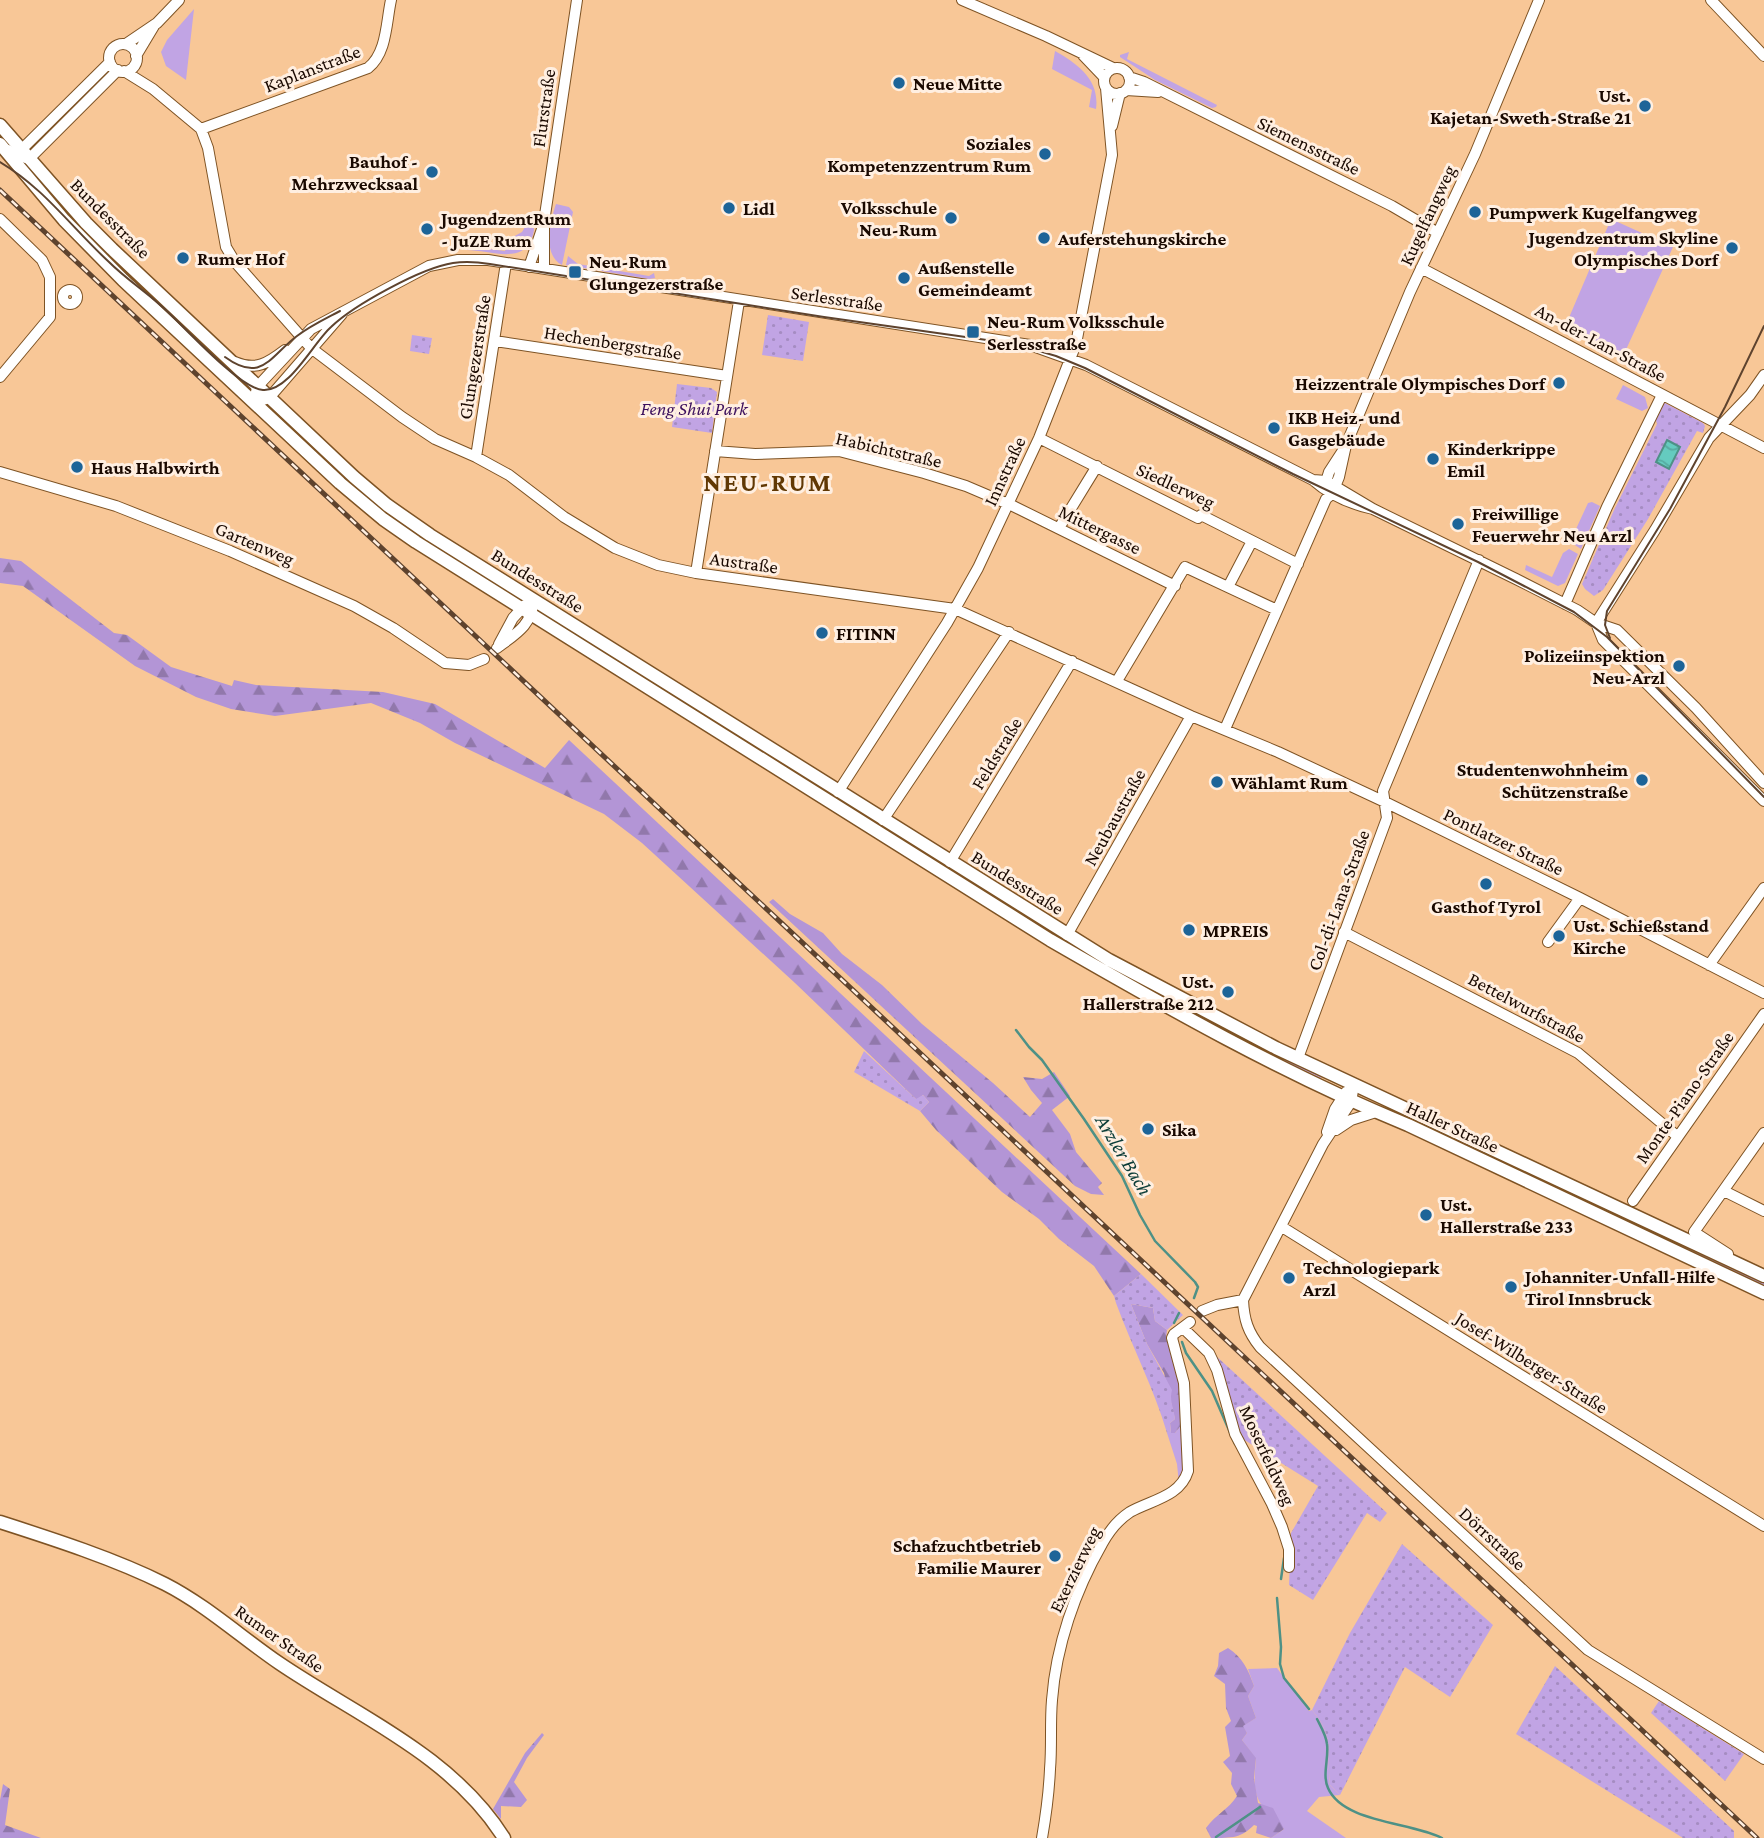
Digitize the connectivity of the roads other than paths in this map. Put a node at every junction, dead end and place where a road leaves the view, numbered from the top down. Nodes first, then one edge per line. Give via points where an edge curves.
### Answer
1 (179, 0) edge
2 (391, 0) edge
3 (577, 0) edge
4 (1539, 0) edge
5 (1711, 0) edge
6 (969, 1) edge
7 (156, 23) junction
8 (126, 44) junction
9 (1080, 51) junction
10 (1764, 56) edge
11 (136, 59) junction
12 (110, 62) junction
13 (1113, 68) junction
14 (121, 71) junction
15 (1104, 77) junction
16 (1129, 77) junction
17 (1106, 88) junction
18 (153, 89) junction
19 (1123, 92) junction
20 (1163, 93) junction
21 (0, 125) edge
22 (201, 129) junction
23 (1111, 130) junction
24 (0, 143) edge
25 (23, 155) junction
26 (27, 177) junction
27 (0, 219) edge
28 (544, 222) junction
29 (1437, 233) junction
30 (506, 263) junction
31 (529, 267) junction
32 (1421, 268) junction
33 (544, 270) junction
34 (739, 301) junction
35 (64, 302) dead end
36 (342, 314) junction
37 (50, 317) junction
38 (302, 337) junction
39 (495, 341) junction
40 (311, 348) junction
41 (228, 358) junction
42 (1071, 359) junction
43 (1764, 375) edge
44 (727, 376) junction
45 (0, 377) edge
46 (257, 387) junction
47 (1662, 395) junction
48 (269, 398) junction
49 (254, 403) junction
50 (1720, 425) junction
51 (1039, 438) junction
52 (1764, 448) edge
53 (715, 451) junction
54 (476, 457) junction
55 (1097, 466) junction
56 (0, 472) edge
57 (1329, 490) junction
58 (1009, 504) junction
59 (1059, 528) junction
60 (1252, 541) junction
61 (1479, 560) junction
62 (1298, 564) junction
63 (696, 573) junction
64 (1175, 586) junction
65 (1227, 587) junction
66 (534, 600) junction
67 (1565, 604) junction
68 (520, 608) junction
69 (955, 609) junction
70 (1277, 610) junction
71 (532, 616) junction
72 (1596, 623) junction
73 (1009, 632) junction
74 (484, 659) dead end
75 (1072, 661) junction
76 (1117, 681) junction
77 (1191, 716) junction
78 (1225, 729) junction
79 (1764, 783) edge
80 (838, 792) junction
81 (1764, 801) edge
82 (1385, 802) junction
83 (883, 820) junction
84 (950, 862) junction
85 (1764, 888) edge
86 (1580, 898) junction
87 (1344, 932) junction
88 (1067, 935) junction
89 (1548, 942) dead end
90 (1709, 965) junction
91 (1131, 979) junction
92 (1764, 993) edge
93 (1764, 1014) edge
94 (1298, 1058) junction
95 (1354, 1085) junction
96 (1346, 1099) junction
97 (1376, 1112) junction
98 (1764, 1133) edge
99 (1330, 1134) junction
100 (1676, 1136) junction
101 (1323, 1144) junction
102 (1724, 1191) junction
103 (1633, 1201) dead end
104 (1764, 1211) edge
105 (1282, 1227) junction
106 (1759, 1274) edge
107 (1764, 1293) edge
108 (1243, 1300) junction
109 (1202, 1311) dead end
110 (1187, 1325) joint
111 (0, 1522) edge
112 (1764, 1526) edge
113 (1289, 1567) dead end
114 (1764, 1759) edge
115 (504, 1838) edge
116 (1042, 1838) edge

1 - 7 street
2 - 22 street, Kaplanstraße via 381,52 368,68
3 - 28 street, Flurstraße
4 - 29 street, Kugelfangweg
5 - 10 street
6 - 9 street
7 - 8 street
7 - 11 street
8 - 11 street
8 - 12 street via 112,49
9 - 13 street
9 - 15 street
11 - 14 street via 132,68
11 - 18 street
12 - 14 street
12 - 25 street
13 - 15 street
13 - 16 street via 1122,69
14 - 18 street
14 - 25 street
15 - 17 street
16 - 19 street
16 - 20 street, Siemensstraße
17 - 19 street
17 - 23 street, Innstraße
18 - 22 street
19 - 20 street, Siemensstraße
19 - 23 street, Innstraße
20 - 29 street, Siemensstraße via 1392,206
21 - 25 main road, Bundesstraße
22 - 38 street via 226,247
23 - 42 street, Innstraße via 1112,155
24 - 25 street
24 - 26 main road, Bundesstraße
25 - 26 street via 19,162
25 - 41 main road, Bundesstraße via 86,223
26 - 49 main road, Bundesstraße via 100,257
27 - 37 street via 42,260 50,277
28 - 31 street, Flurstraße
28 - 33 street, Flurstraße
29 - 32 street, Kugelfangweg
30 - 31 street, Serlesstraße
30 - 36 street, Serlesstraße via 471,259 438,264
30 - 39 street, Glungezerstraße
31 - 33 street, Serlesstraße
32 - 47 street, An-der-Lan-Straße
32 - 57 street, Kugelfangweg
33 - 34 street, Serlesstraße
34 - 42 street, Serlesstraße via 1016,342
34 - 44 street
35 - 37 street
36 - 38 street, Serlesstraße
36 - 40 street, Serlesstraße
37 - 45 street
38 - 40 street, Austraße
38 - 41 street, Serlesstraße via 259,366 246,367
38 - 46 street, Serlesstraße
39 - 44 street, Hechenbergstraße
39 - 54 street, Glungezerstraße
40 - 48 street, Serlesstraße
40 - 54 street, Austraße via 431,437
41 - 46 main road, Bundesstraße
42 - 51 street, Innstraße
42 - 57 street, Serlesstraße
43 - 50 street
44 - 53 street
46 - 48 main road, Bundesstraße
46 - 49 street
47 - 50 street, An-der-Lan-Straße
47 - 67 street
48 - 49 street
48 - 66 main road, Bundesstraße via 397,512
49 - 68 main road, Bundesstraße via 383,519
50 - 52 street, An-der-Lan-Straße
50 - 72 street
51 - 55 street, Siedlerweg
51 - 58 street, Innstraße
53 - 58 street, Habichtstraße via 839,451 945,479
53 - 63 street
54 - 63 street, Austraße via 615,548 658,565
55 - 59 street
55 - 60 street, Siedlerweg
56 - 74 street, Gartenweg via 129,510 230,551 354,606 445,663 470,665
57 - 61 street
57 - 62 street, Kugelfangweg
58 - 59 street, Mittergasse
58 - 69 street, Innstraße
59 - 64 street, Mittergasse
60 - 62 street, Siedlerweg
60 - 65 street
61 - 67 street
61 - 82 street, Col-di-Lana-Straße via 1383,791
62 - 70 street, Kugelfangweg
63 - 69 street, Austraße
64 - 65 street via 1185,567
64 - 76 street
65 - 70 street
66 - 68 street
66 - 71 street
66 - 80 main road, Bundesstraße
67 - 72 street
68 - 71 main road, Bundesstraße
68 - 71 street via 497,648
69 - 73 street, Austraße
69 - 80 street, Innstraße
70 - 78 street, Kugelfangweg
71 - 91 main road, Bundesstraße via 1049,940
72 - 79 street via 1617,630 1628,640
72 - 81 street via 1603,640
73 - 75 street, Austraße
73 - 83 street
75 - 76 street, Austraße
75 - 84 street, Feldstraße
76 - 77 street, Austraße
77 - 78 street, Austraße
77 - 88 street, Neubaustraße
78 - 82 street, Pontlatzer Straße
80 - 83 main road, Bundesstraße
82 - 86 street, Pontlatzer Straße
82 - 87 street, Col-di-Lana-Straße via 1387,818
83 - 84 main road, Bundesstraße
84 - 88 main road, Bundesstraße
85 - 90 street
86 - 89 street
86 - 90 street, Pontlatzer Straße
87 - 94 street, Col-di-Lana-Straße
87 - 100 street, Bettelwurfstraße via 1578,1053
88 - 91 main road, Bundesstraße
90 - 92 street, Pontlatzer Straße
91 - 94 main road, Haller Straße
91 - 96 main road, Haller Straße
93 - 100 street, Monte-Piano-Straße
94 - 95 main road, Haller Straße
95 - 96 street
95 - 106 main road, Haller Straße
96 - 97 main road, Haller Straße
96 - 99 street
96 - 101 street via 1335,1109
97 - 99 street via 1351,1120
97 - 107 main road, Haller Straße
98 - 102 street
99 - 101 street
100 - 103 street, Monte-Piano-Straße
101 - 105 street
102 - 104 street
102 - 106 street, Haller Straße via 1694,1232
105 - 108 street
105 - 112 street, Josef-Wilberger-Straße
108 - 109 street
108 - 114 street, Dörrstraße via 1244,1320 1260,1347 1588,1650
110 - 113 street, Moserfeldweg via 1217,1370 1235,1434 1282,1527
110 - 116 street, Exerzierweg via 1172,1338 1184,1383 1188,1471 1178,1489 1130,1513 1112,1528 1067,1620 1052,1699 1051,1769
111 - 115 main road, Rumer Straße via 136,1571 195,1601 279,1663 443,1769 480,1804

